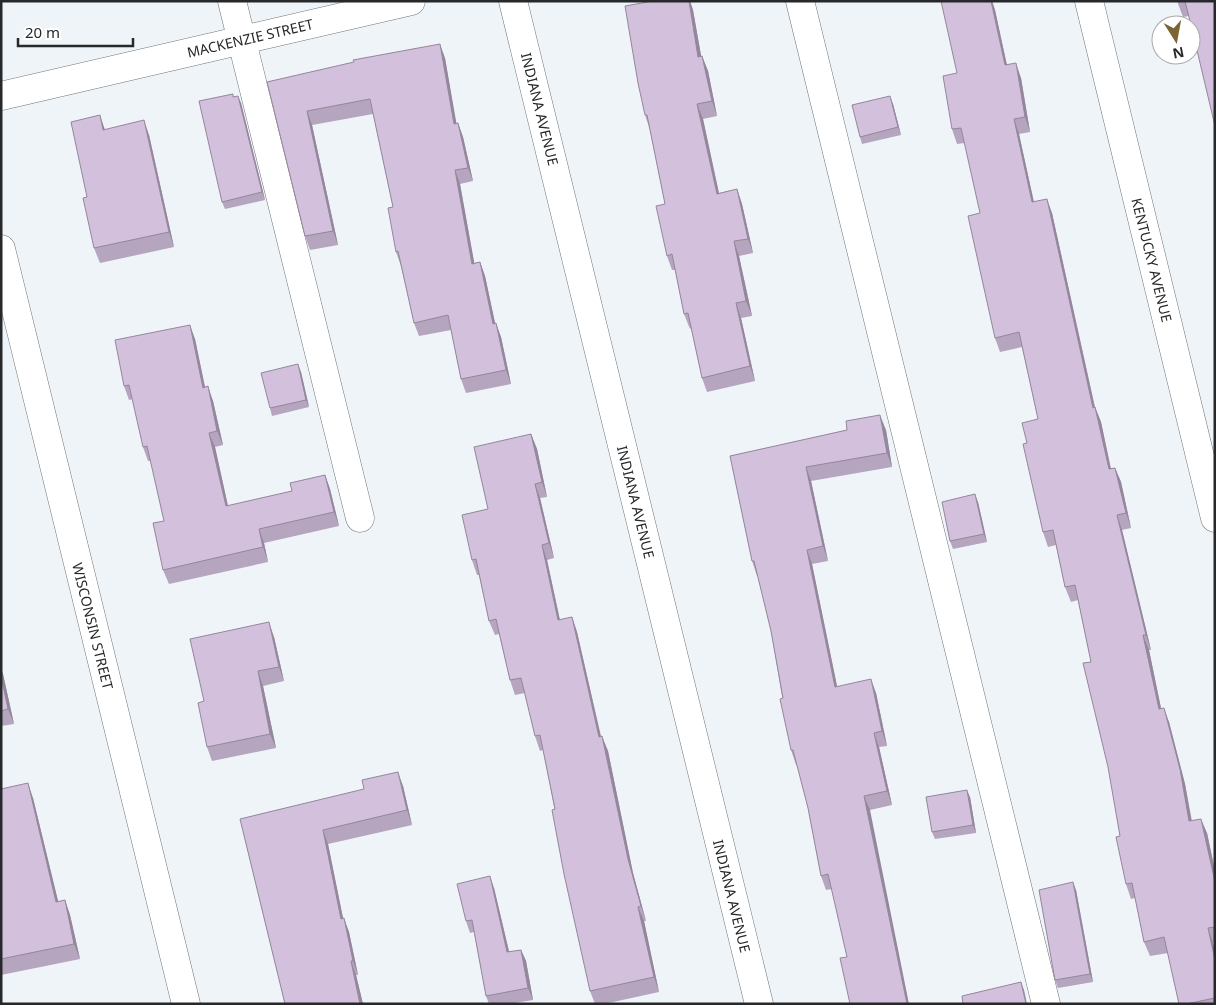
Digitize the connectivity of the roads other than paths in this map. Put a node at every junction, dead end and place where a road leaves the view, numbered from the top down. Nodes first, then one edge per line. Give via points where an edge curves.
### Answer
1 (232, 1) edge
2 (411, 1) edge
3 (513, 1) edge
4 (800, 1) edge
5 (1089, 1) edge
6 (241, 40) junction
7 (1, 96) edge
8 (1, 249) edge
9 (360, 518) dead end
10 (1215, 518) edge
11 (186, 1004) edge
12 (758, 1004) edge
13 (1046, 1004) edge

1 - 6 street
2 - 6 street, MACKENZIE STREET
3 - 12 street, INDIANA AVENUE
4 - 13 street
5 - 10 street, KENTUCKY AVENUE
6 - 7 street, MACKENZIE STREET
6 - 9 street
8 - 11 street, WISCONSIN STREET

